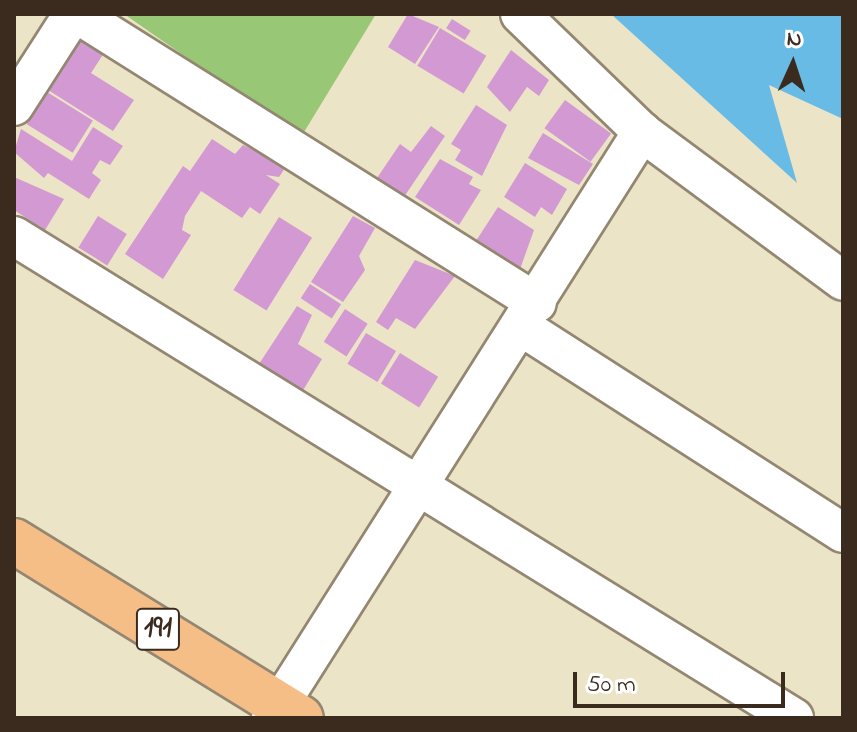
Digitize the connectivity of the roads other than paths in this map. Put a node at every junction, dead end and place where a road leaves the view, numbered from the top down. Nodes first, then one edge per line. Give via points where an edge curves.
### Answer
1 (75, 14) edge
2 (520, 14) edge
3 (14, 106) edge
4 (642, 132) junction
5 (14, 236) edge
6 (843, 281) edge
7 (530, 315) junction
8 (421, 490) junction
9 (843, 533) edge
10 (14, 541) edge
11 (284, 714) edge
12 (794, 718) edge

1 - 3 street
1 - 7 street
2 - 4 street
4 - 6 street
4 - 7 street
5 - 8 street
7 - 8 street
7 - 9 street
8 - 11 street
8 - 12 street
10 - 11 highway, 191

